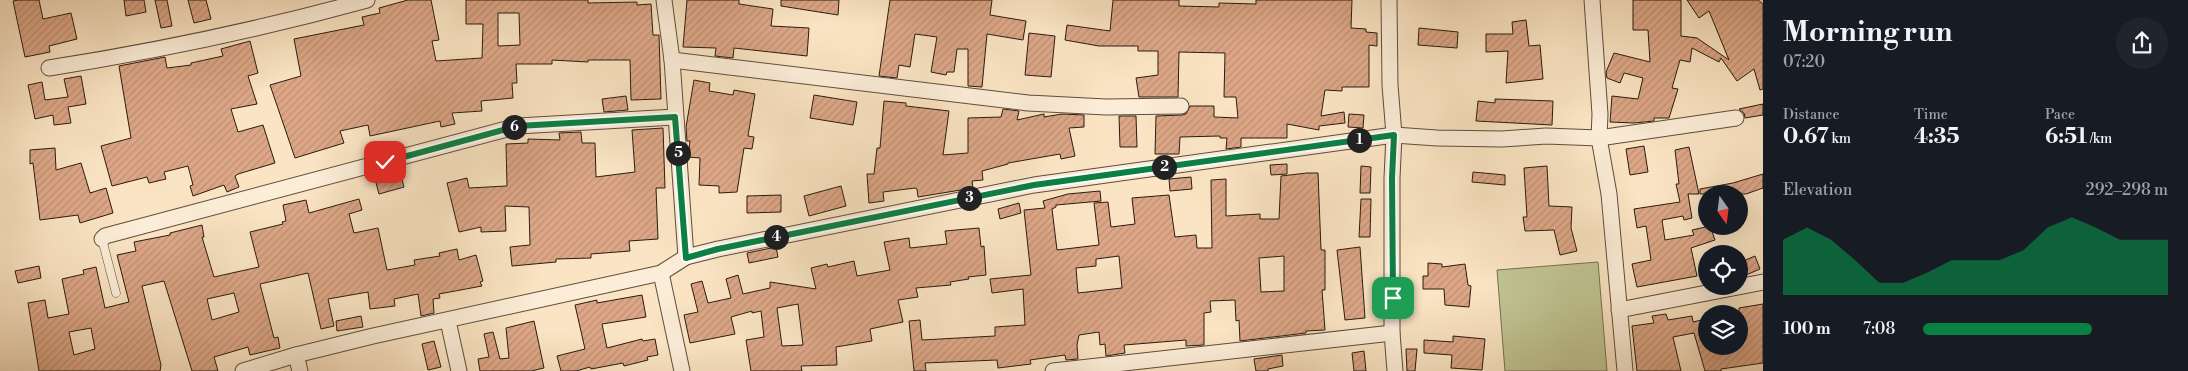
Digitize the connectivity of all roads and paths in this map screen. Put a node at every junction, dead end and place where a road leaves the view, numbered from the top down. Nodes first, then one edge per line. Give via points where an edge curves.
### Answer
1 (367, 0) edge
2 (664, 0) edge
3 (1389, 0) edge
4 (1592, 0) edge
5 (672, 60) junction
6 (49, 68) dead end
7 (1181, 106) dead end
8 (675, 117) junction
9 (1736, 118) dead end
10 (1394, 135) junction
11 (1599, 138) junction
12 (102, 239) joint
13 (686, 258) junction
14 (661, 272) junction
15 (1763, 282) edge
16 (116, 293) dead end
17 (1619, 310) junction
18 (448, 321) junction
19 (1392, 333) junction
20 (296, 355) junction
21 (243, 371) edge
22 (300, 371) edge
23 (459, 371) edge
24 (682, 371) edge
25 (1053, 371) edge
26 (1394, 371) edge
27 (1625, 371) edge

1 - 6 street via 284,23 135,55
2 - 5 street
3 - 10 street
4 - 11 street
5 - 7 street via 1028,103
5 - 8 street
8 - 12 street via 518,126
8 - 13 street
9 - 11 street
10 - 11 street
10 - 13 street via 1034,185
10 - 19 street
11 - 17 street via 1609,194
12 - 16 lane
13 - 14 street
14 - 18 street
14 - 24 street
15 - 17 street
17 - 27 street
18 - 20 street
18 - 23 street
19 - 25 street
19 - 26 street
20 - 21 street
20 - 22 street

